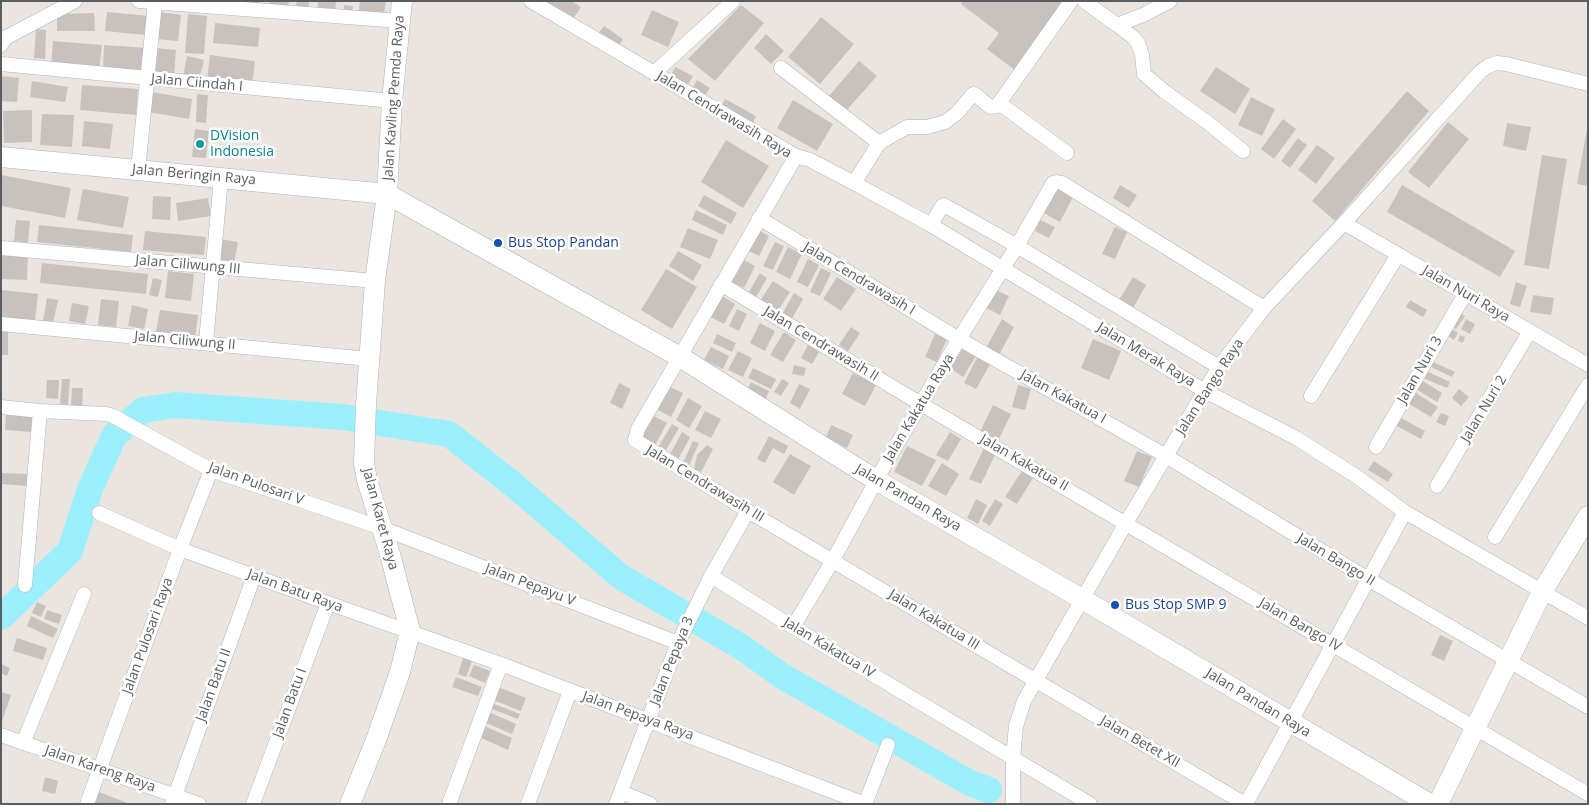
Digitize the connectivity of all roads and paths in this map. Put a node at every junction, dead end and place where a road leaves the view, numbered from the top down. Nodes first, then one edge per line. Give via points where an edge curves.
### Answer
1 (76, 1) edge
2 (139, 1) edge
3 (402, 1) edge
4 (531, 1) edge
5 (732, 1) edge
6 (1071, 1) edge
7 (1084, 1) edge
8 (1170, 1) edge
9 (155, 3) junction
10 (399, 21) junction
11 (1117, 25) junction
12 (1, 45) edge
13 (1, 64) edge
14 (782, 68) dead end
15 (654, 73) junction
16 (148, 78) junction
17 (1588, 84) edge
18 (392, 101) junction
19 (999, 103) junction
20 (879, 144) junction
21 (1243, 151) dead end
22 (1067, 153) dead end
23 (796, 156) junction
24 (1, 157) edge
25 (138, 170) junction
26 (221, 178) junction
27 (854, 183) junction
28 (387, 194) junction
29 (759, 218) junction
30 (1344, 223) junction
31 (931, 225) junction
32 (1, 248) edge
33 (1398, 255) junction
34 (1010, 257) junction
35 (212, 267) junction
36 (375, 281) junction
37 (721, 284) junction
38 (1465, 294) junction
39 (1264, 308) junction
40 (1, 324) edge
41 (1530, 331) junction
42 (960, 339) junction
43 (206, 342) junction
44 (680, 357) junction
45 (369, 359) junction
46 (1588, 365) edge
47 (1219, 368) junction
48 (1588, 385) edge
49 (1205, 391) junction
50 (1311, 396) dead end
51 (921, 404) junction
52 (1, 407) edge
53 (40, 412) junction
54 (1376, 447) dead end
55 (1166, 456) junction
56 (211, 470) junction
57 (876, 480) junction
58 (1437, 486) dead end
59 (748, 511) junction
60 (1405, 512) junction
61 (99, 513) dead end
62 (1588, 516) edge
63 (1126, 523) junction
64 (382, 528) junction
65 (1495, 537) dead end
66 (180, 549) junction
67 (833, 560) junction
68 (254, 576) junction
69 (711, 576) junction
70 (1368, 579) junction
71 (25, 585) dead end
72 (1542, 592) junction
73 (84, 594) dead end
74 (1082, 599) junction
75 (328, 603) junction
76 (1588, 618) edge
77 (793, 627) junction
78 (410, 631) junction
79 (678, 643) junction
80 (1333, 645) junction
81 (1508, 661) junction
82 (501, 664) junction
83 (1036, 681) junction
84 (570, 691) junction
85 (1588, 707) edge
86 (648, 719) junction
87 (1290, 722) junction
88 (1474, 728) junction
89 (1, 734) edge
90 (23, 743) junction
91 (888, 745) dead end
92 (1013, 758) junction
93 (99, 769) junction
94 (1588, 794) edge
95 (618, 798) edge
96 (173, 799) edge
97 (87, 804) edge
98 (199, 804) edge
99 (253, 804) edge
100 (350, 804) edge
101 (449, 804) edge
102 (528, 804) edge
103 (650, 804) edge
104 (865, 804) edge
105 (1013, 804) edge
106 (1090, 804) edge
107 (1245, 804) edge
108 (1430, 804) edge
109 (1438, 804) edge

1 - 12 street via 5,38
2 - 9 street
3 - 10 street, Jalan Kavling Pemda Raya
4 - 15 street, Jalan Cendrawasih Raya
5 - 15 street
6 - 19 street
7 - 11 street
8 - 11 street
9 - 10 street
9 - 16 street
10 - 18 street, Jalan Kavling Pemda Raya
11 - 21 street via 1140,47 1144,74
13 - 16 street, Jalan Ciindah I
14 - 20 street
15 - 23 street, Jalan Cendrawasih Raya
16 - 18 street, Jalan Ciindah I
16 - 25 street
17 - 30 street, Jalan Bango Raya via 1506,64 1488,66
18 - 28 street, Jalan Kavling Pemda Raya
19 - 20 street via 990,107 973,94 958,113 945,122 927,127 909,126
19 - 22 street
20 - 27 street
23 - 27 street, Jalan Merak Raya
23 - 29 street, Jalan Cendrawasih Raya
24 - 25 street, Jalan Beringin Raya
25 - 26 street, Jalan Beringin Raya
26 - 28 street, Jalan Beringin Raya
26 - 35 street
27 - 31 street, Jalan Merak Raya
28 - 36 street, Jalan Karet Raya
28 - 44 street, Jalan Pandan Raya
29 - 37 street, Jalan Cendrawasih Raya
29 - 42 street, Jalan Cendrawasih I
30 - 33 street, Jalan Nuri Raya
30 - 39 street, Jalan Bango Raya
31 - 34 street, Jalan Merak Raya
31 - 34 street via 944,205
32 - 35 street, Jalan Ciliwung III
33 - 38 street, Jalan Nuri Raya
33 - 50 street
34 - 39 street, Jalan Kakatua Raya via 1053,183 1062,183
34 - 42 street, Jalan Kakatua Raya
34 - 47 street
34 - 49 street, Jalan Merak Raya
35 - 36 street, Jalan Ciliwung III
35 - 43 street
36 - 45 street, Jalan Karet Raya
37 - 44 street, Jalan Cendrawasih Raya
37 - 51 street, Jalan Cendrawasih II
38 - 41 street, Jalan Nuri Raya
38 - 54 street, Jalan Nuri 3
39 - 47 street, Jalan Bango Raya
40 - 43 street, Jalan Ciliwung II
41 - 46 street, Jalan Nuri Raya
41 - 58 street, Jalan Nuri 2
42 - 51 street, Jalan Kakatua Raya
42 - 55 street, Jalan Kakatua I
43 - 45 street, Jalan Ciliwung II
44 - 57 street, Jalan Pandan Raya
44 - 59 street, Jalan Cendrawasih III via 638,429 635,440
45 - 64 street, Jalan Karet Raya via 364,464
47 - 49 street, Jalan Bango Raya
48 - 65 street
49 - 55 street, Jalan Bango Raya
49 - 60 street, Jalan Merak Raya via 1296,438
51 - 57 street, Jalan Kakatua Raya
51 - 63 street, Jalan Kakatua II
52 - 53 street
53 - 56 street, Jalan Pulosari V via 113,416
53 - 71 street
55 - 63 street, Jalan Bango Raya
55 - 70 street, Jalan Bango II
56 - 64 street, Jalan Pulosari V
56 - 66 street, Jalan Pulosari Raya
57 - 67 street, Jalan Kakatua Raya
57 - 74 street, Jalan Pandan Raya
59 - 67 street, Jalan Cendrawasih III
59 - 69 street
60 - 70 street
60 - 72 street, Jalan Merak Raya
61 - 66 street, Jalan Batu Raya
62 - 72 street
63 - 74 street, Jalan Bango Raya
63 - 80 street, Jalan Bango IV
64 - 78 street, Jalan Karet Raya
64 - 79 street, Jalan Pepayu V
66 - 68 street, Jalan Batu Raya
66 - 93 street, Jalan Pulosari Raya
67 - 77 street, Jalan Kakatua Raya
67 - 83 street, Jalan Kakatua III
68 - 75 street, Jalan Batu Raya
68 - 96 street, Jalan Batu II
69 - 77 street, Jalan Kakatua IV
69 - 79 street, Jalan Pepaya 3
70 - 80 street
70 - 81 street, Jalan Bango II
72 - 76 street, Jalan Merak Raya
72 - 81 street
73 - 90 street
74 - 83 street, Jalan Bango Raya
74 - 87 street, Jalan Pandan Raya
75 - 78 street, Jalan Batu Raya
75 - 99 street, Jalan Batu I
77 - 92 street, Jalan Kakatua IV
78 - 82 street, Jalan Pepaya Raya
78 - 100 street, Jalan Karet Raya via 400,672
79 - 86 street, Jalan Pepaya 3
80 - 87 street
80 - 88 street, Jalan Bango IV
81 - 85 street, Jalan Bango II
81 - 88 street
82 - 84 street, Jalan Pepaya Raya
82 - 101 street
83 - 92 street, Jalan Bango Raya via 1019,715
83 - 107 street, Jalan Betet XII
84 - 86 street, Jalan Pepaya Raya
84 - 102 street
86 - 95 street, Jalan Pepaya 3
86 - 104 street, Jalan Pepaya Raya
87 - 107 street
87 - 108 street, Jalan Pandan Raya
88 - 94 street, Jalan Bango IV
88 - 109 street
89 - 90 street, Jalan Kareng Raya
90 - 93 street, Jalan Kareng Raya
91 - 104 street
92 - 105 street, Jalan Bango Raya
92 - 106 street, Jalan Kakatua IV
93 - 96 street, Jalan Kareng Raya
93 - 97 street, Jalan Pulosari Raya
95 - 103 street
96 - 98 street, Jalan Kareng Raya

